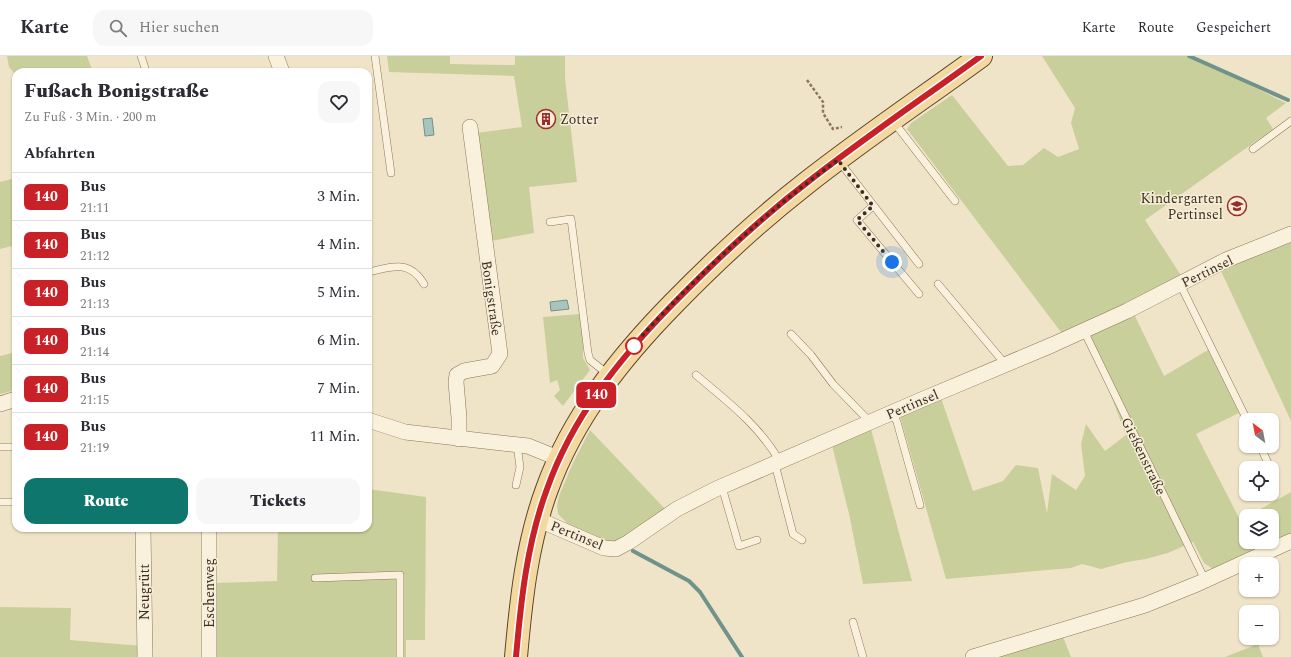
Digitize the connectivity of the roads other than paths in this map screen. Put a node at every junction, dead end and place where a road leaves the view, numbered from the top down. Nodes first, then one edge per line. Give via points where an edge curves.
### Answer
1 (141, 56) edge
2 (374, 56) edge
3 (981, 56) edge
4 (145, 68) dead end
5 (892, 120) junction
6 (1291, 121) edge
7 (470, 127) dead end
8 (1254, 149) dead end
9 (838, 160) junction
10 (391, 174) dead end
11 (955, 202) dead end
12 (873, 206) junction
13 (550, 222) dead end
14 (1291, 234) edge
15 (919, 264) dead end
16 (372, 271) edge
17 (424, 284) dead end
18 (938, 284) dead end
19 (1180, 284) junction
20 (919, 294) dead end
21 (1084, 331) junction
22 (791, 334) dead end
23 (1006, 364) junction
24 (696, 375) dead end
25 (610, 376) junction
26 (12, 400) edge
27 (0, 404) edge
28 (892, 412) junction
29 (1244, 413) edge
30 (372, 421) edge
31 (870, 422) junction
32 (459, 439) junction
33 (517, 445) junction
34 (0, 447) edge
35 (12, 447) edge
36 (560, 458) junction
37 (777, 463) junction
38 (516, 485) dead end
39 (722, 487) junction
40 (0, 502) edge
41 (12, 502) edge
42 (920, 505) dead end
43 (537, 519) junction
44 (144, 532) edge
45 (209, 532) edge
46 (757, 540) dead end
47 (802, 540) dead end
48 (1291, 540) edge
49 (315, 578) dead end
50 (1205, 580) junction
51 (853, 622) dead end
52 (144, 657) edge
53 (209, 657) edge
54 (400, 657) edge
55 (516, 657) edge
56 (863, 657) edge
57 (973, 657) edge

1 - 4 lane
2 - 10 lane
3 - 5 main road
5 - 9 main road
5 - 11 lane
6 - 8 lane
7 - 32 street, Bonigstraße via 500,354 492,366 464,371 457,375
9 - 12 lane
9 - 25 main road via 757,224 704,272 653,324
12 - 15 lane
12 - 20 lane via 857,220
13 - 25 lane via 571,219 588,353 590,360
14 - 19 street, Pertinsel via 1226,260
16 - 17 lane via 394,267 410,268 419,275
18 - 23 lane
19 - 21 street, Pertinsel
19 - 29 lane
21 - 23 street, Pertinsel
21 - 50 lane, Gießenstraße
22 - 31 lane via 833,384
23 - 28 street, Pertinsel
24 - 37 lane via 748,419 775,453
25 - 36 main road via 586,409
26 - 27 street
28 - 31 street, Pertinsel
28 - 42 lane
30 - 32 street via 405,432
31 - 37 street, Pertinsel
32 - 33 street
33 - 36 street via 528,446
33 - 38 lane via 520,467
34 - 35 lane
36 - 43 main road
37 - 39 street, Pertinsel
37 - 47 lane via 793,534
39 - 43 street, Pertinsel via 677,509 646,532 616,549 604,548
39 - 46 lane via 739,546
40 - 41 lane
43 - 55 main road via 527,563
44 - 52 street, Neugrütt
45 - 53 street, Eschenweg
48 - 50 street
49 - 54 lane via 400,575
50 - 57 street via 1145,605
51 - 56 lane

